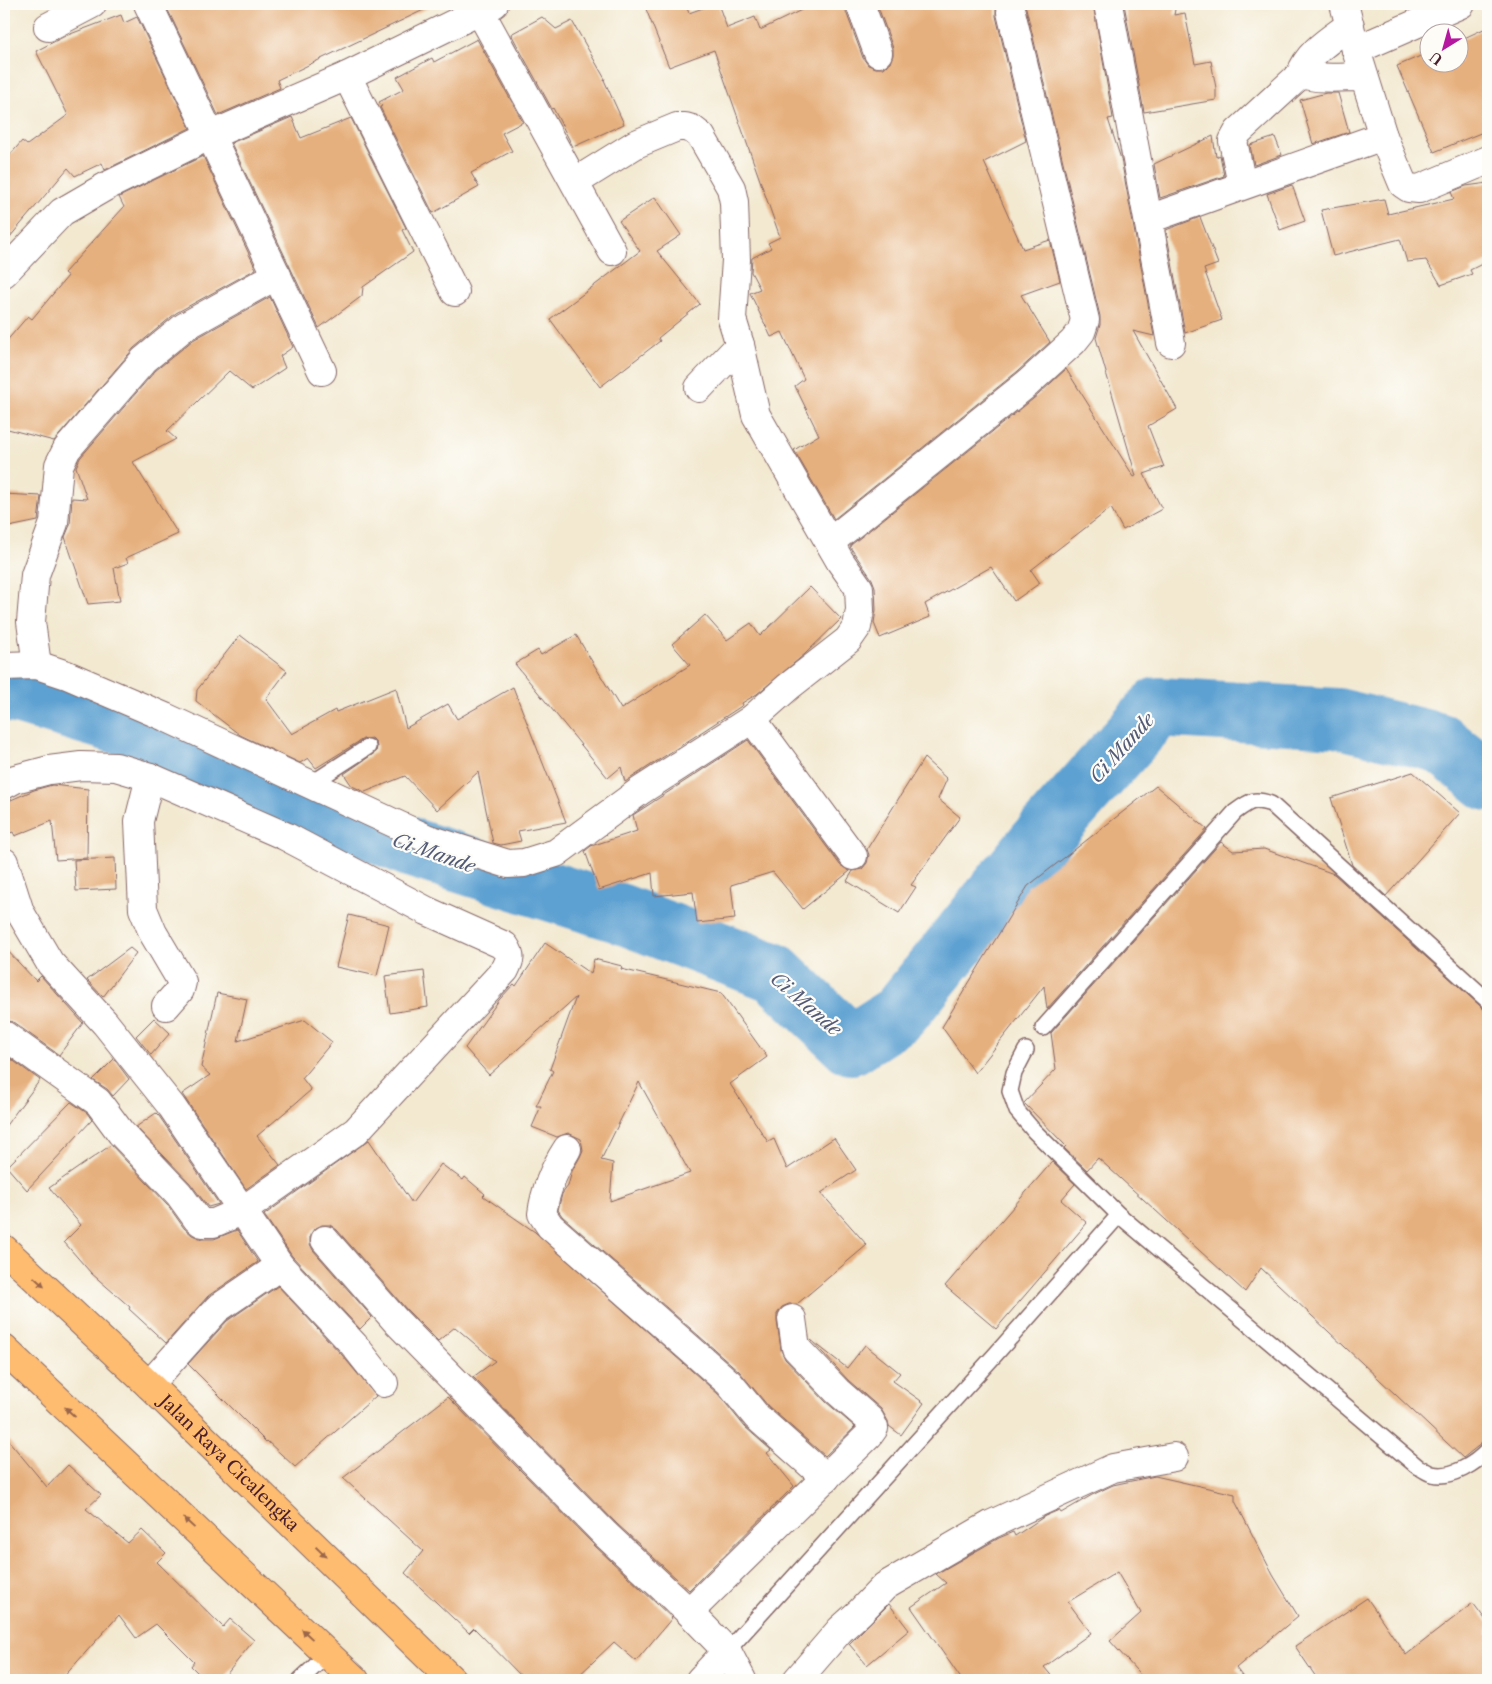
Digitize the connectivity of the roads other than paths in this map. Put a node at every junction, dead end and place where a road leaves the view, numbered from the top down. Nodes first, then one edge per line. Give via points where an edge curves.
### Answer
1 (92, 4) edge
2 (148, 4) edge
3 (860, 4) edge
4 (1108, 4) edge
5 (1461, 4) edge
6 (483, 6) edge
7 (1012, 12) dead end
8 (1350, 26) edge
9 (48, 27) dead end
10 (878, 53) dead end
11 (1301, 74) junction
12 (347, 76) junction
13 (1364, 76) junction
14 (209, 136) junction
15 (1383, 136) junction
16 (1488, 160) edge
17 (575, 182) junction
18 (1242, 186) junction
19 (1149, 219) junction
20 (612, 251) dead end
21 (4, 273) edge
22 (277, 275) junction
23 (455, 292) dead end
24 (1171, 343) dead end
25 (740, 345) junction
26 (322, 371) dead end
27 (699, 388) dead end
28 (830, 542) junction
29 (37, 665) junction
30 (4, 666) edge
31 (752, 719) junction
32 (368, 747) dead end
33 (150, 777) junction
34 (4, 784) edge
35 (307, 784) junction
36 (853, 856) dead end
37 (4, 862) edge
38 (1488, 1001) edge
39 (166, 1006) dead end
40 (1043, 1028) dead end
41 (4, 1035) edge
42 (1026, 1050) dead end
43 (567, 1149) dead end
44 (242, 1211) junction
45 (1119, 1214) junction
46 (325, 1240) dead end
47 (4, 1249) edge
48 (280, 1266) junction
49 (792, 1319) dead end
50 (4, 1349) edge
51 (384, 1383) dead end
52 (149, 1385) junction
53 (1488, 1450) edge
54 (1174, 1457) dead end
55 (826, 1478) junction
56 (689, 1612) junction
57 (727, 1651) junction
58 (328, 1654) junction
59 (300, 1680) edge
60 (355, 1680) edge
61 (452, 1680) edge
62 (700, 1680) edge
63 (742, 1680) edge
64 (798, 1680) edge

1 - 9 street
2 - 14 street
3 - 10 street
4 - 19 street
5 - 8 street
6 - 12 street
6 - 17 street
7 - 28 street via 1085,320 1081,332 1028,383
8 - 11 street via 1310,57
8 - 13 street
11 - 13 street via 1312,78
11 - 18 street via 1238,132 1233,141
12 - 14 street
12 - 23 street
13 - 15 street
14 - 21 street via 62,212
14 - 22 street
15 - 16 street via 1400,178 1409,188 1419,189
15 - 18 street
17 - 20 street
17 - 25 street via 636,144 677,128 692,129 701,136 731,188 734,202 736,260 732,319
18 - 19 street
19 - 24 street
22 - 26 street
22 - 29 street via 184,328 150,355 67,449 59,465 54,524 35,575 31,622
25 - 27 street
25 - 28 street via 756,416
28 - 31 street via 859,588 857,627 848,640
29 - 30 street
29 - 35 street via 164,717
31 - 35 street via 640,791 556,853 524,863 508,864 426,838
31 - 36 street
32 - 35 lane
33 - 34 street via 116,767 81,766 49,770
33 - 39 street via 140,821 143,909 182,982 180,990
33 - 44 street via 285,836 426,911 505,946 510,953 505,970 356,1131
37 - 44 street via 20,912 50,963 105,1023 172,1107
38 - 40 lane via 1271,804 1257,800 1235,812
41 - 44 street via 98,1102 121,1133 202,1223 214,1224
42 - 45 lane via 1014,1073 1010,1091 1017,1111
43 - 55 street via 544,1196 542,1214 550,1226 729,1383 757,1417
44 - 48 street
45 - 53 lane via 1418,1467 1433,1474 1449,1474 1466,1467
45 - 57 lane via 996,1355
46 - 56 street via 416,1342 606,1535
47 -> 52 highway, Jalan Raya Cicalengka
48 - 51 street via 354,1345
48 - 52 street via 217,1310
49 - 55 street via 796,1348 870,1420 874,1428
58 -> 50 highway
52 -> 61 highway, Jalan Raya Cicalengka
54 - 64 street via 1113,1468 992,1524 885,1586 840,1630
55 - 56 street
56 - 57 street
57 - 62 street
57 - 63 street
58 - 59 lane
58 - 60 highway

